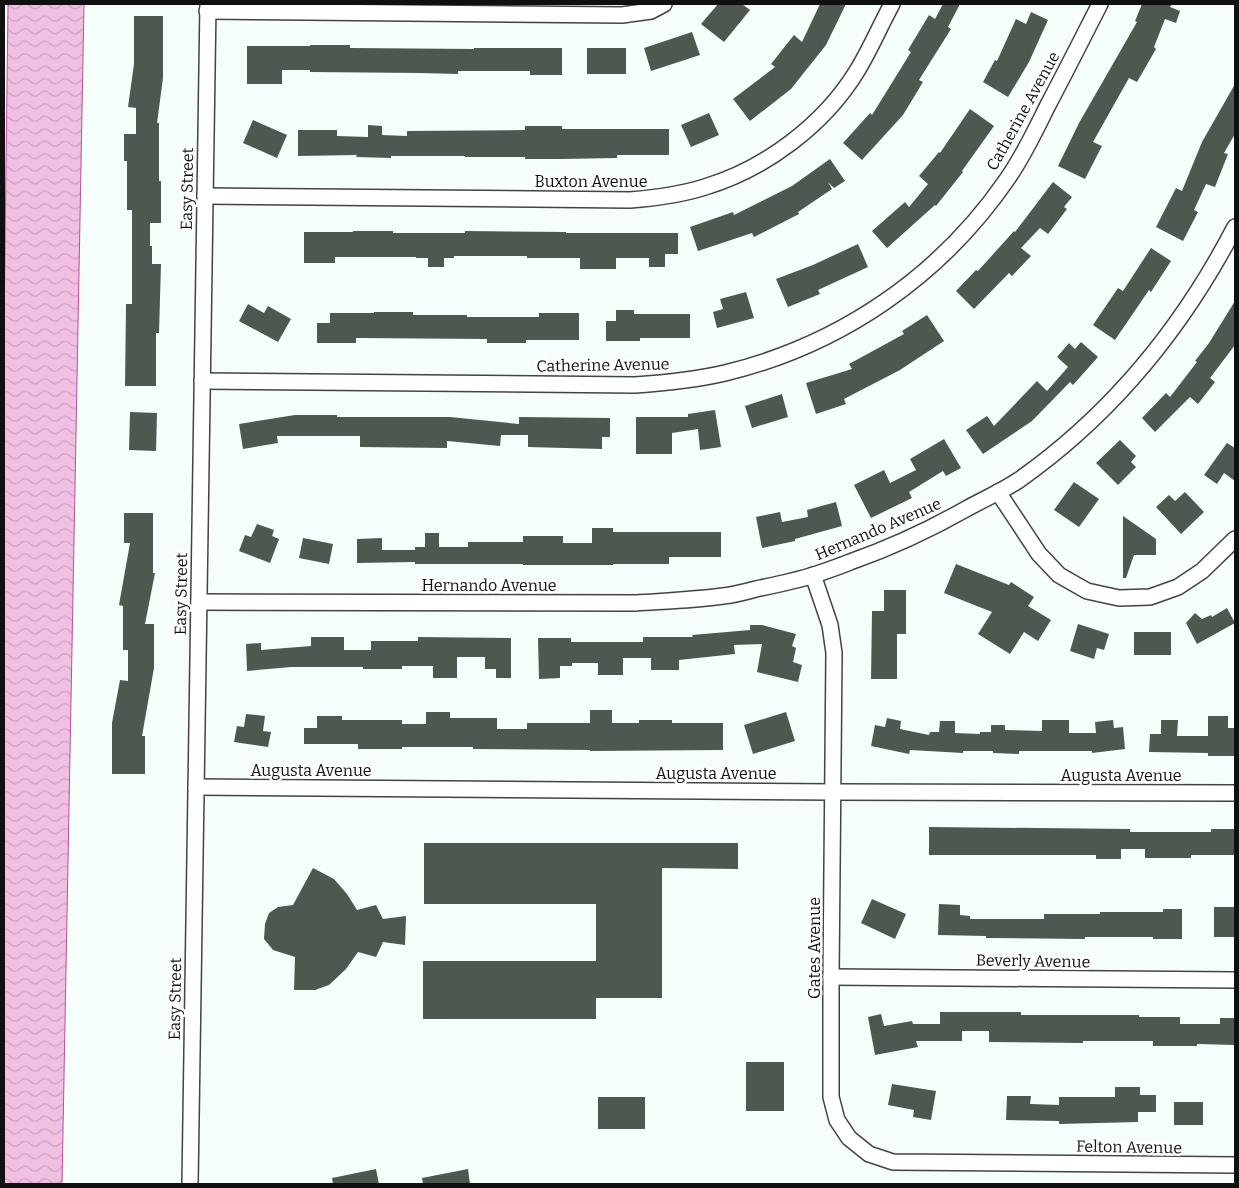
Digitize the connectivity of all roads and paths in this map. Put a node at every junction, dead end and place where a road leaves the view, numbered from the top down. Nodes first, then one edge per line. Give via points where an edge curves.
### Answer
1 (664, 4) edge
2 (892, 4) edge
3 (1100, 4) edge
4 (208, 7) edge
5 (204, 196) junction
6 (1235, 227) edge
7 (202, 380) junction
8 (998, 492) junction
9 (1235, 538) edge
10 (813, 575) junction
11 (199, 602) junction
12 (196, 787) junction
13 (832, 792) junction
14 (1235, 793) edge
15 (831, 977) junction
16 (1235, 980) edge
17 (1023, 1163) joint
18 (1235, 1165) edge
19 (190, 1184) edge

1 - 4 street via 650,11 622,15
2 - 5 street, Buxton Avenue via 857,71 820,117 792,142 759,164 706,187 659,198 630,200
3 - 7 street, Catherine Avenue via 1029,143 980,216 947,252 903,290 829,336 785,355 723,374 635,384
4 - 5 street, Easy Street
5 - 7 street, Easy Street
6 - 8 street, Hernando Avenue via 1205,281 1142,368 1066,443 1019,480
7 - 11 street, Easy Street
8 - 9 street via 1039,554 1059,575 1087,591 1119,598 1150,597 1178,587 1202,570
8 - 10 street, Hernando Avenue via 908,539
10 - 11 street, Hernando Avenue via 724,596 636,603
10 - 13 street, Gates Avenue via 830,625 834,652
11 - 12 street, Easy Street
12 - 13 street, Augusta Avenue
12 - 19 street, Easy Street
13 - 14 street, Augusta Avenue
13 - 15 street, Gates Avenue
15 - 16 street, Beverly Avenue
15 - 17 street, Gates Avenue via 831,1097 837,1120 849,1138 869,1154 894,1162
17 - 18 street, Felton Avenue

